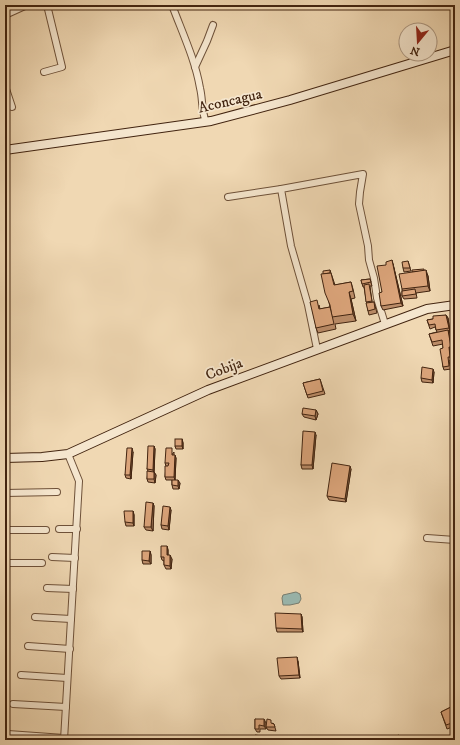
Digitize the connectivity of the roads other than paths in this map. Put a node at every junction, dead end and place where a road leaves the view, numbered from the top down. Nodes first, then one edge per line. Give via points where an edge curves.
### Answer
1 (27, 5) edge
2 (47, 5) edge
3 (172, 5) edge
4 (5, 15) edge
5 (213, 25) dead end
6 (455, 50) edge
7 (195, 67) junction
8 (44, 72) dead end
9 (5, 86) edge
10 (12, 106) dead end
11 (206, 122) junction
12 (5, 150) edge
13 (281, 189) junction
14 (228, 197) dead end
15 (455, 304) edge
16 (385, 324) junction
17 (317, 349) junction
18 (68, 454) junction
19 (5, 458) edge
20 (57, 492) dead end
21 (5, 493) edge
22 (59, 529) dead end
23 (77, 529) junction
24 (5, 530) edge
25 (46, 530) dead end
26 (427, 538) dead end
27 (455, 540) edge
28 (52, 557) dead end
29 (75, 558) junction
30 (5, 563) edge
31 (42, 563) dead end
32 (47, 588) dead end
33 (73, 589) junction
34 (35, 617) dead end
35 (72, 619) junction
36 (28, 646) dead end
37 (70, 649) junction
38 (21, 675) dead end
39 (67, 678) junction
40 (13, 704) dead end
41 (66, 707) junction
42 (8, 734) dead end
43 (64, 739) edge

1 - 4 street
2 - 8 street via 62,67
3 - 7 street
5 - 7 street
6 - 11 street, Aconcagua via 290,100
7 - 11 street
9 - 10 street
11 - 12 street, Aconcagua
13 - 14 street
13 - 16 street via 363,174 359,204 376,298
13 - 17 street via 291,246 308,305
15 - 16 street, Cobija via 427,309
16 - 17 street, Cobija
17 - 18 street, Cobija via 208,390
18 - 19 street, Cobija
18 - 23 street via 79,481
20 - 21 street
22 - 23 street
23 - 29 street
24 - 25 street
26 - 27 street
28 - 29 street
29 - 33 street
30 - 31 street
32 - 33 street
33 - 35 street
34 - 35 street
35 - 37 street
36 - 37 street
37 - 39 street
38 - 39 street
39 - 41 street
40 - 41 street
41 - 43 street
42 - 43 street

